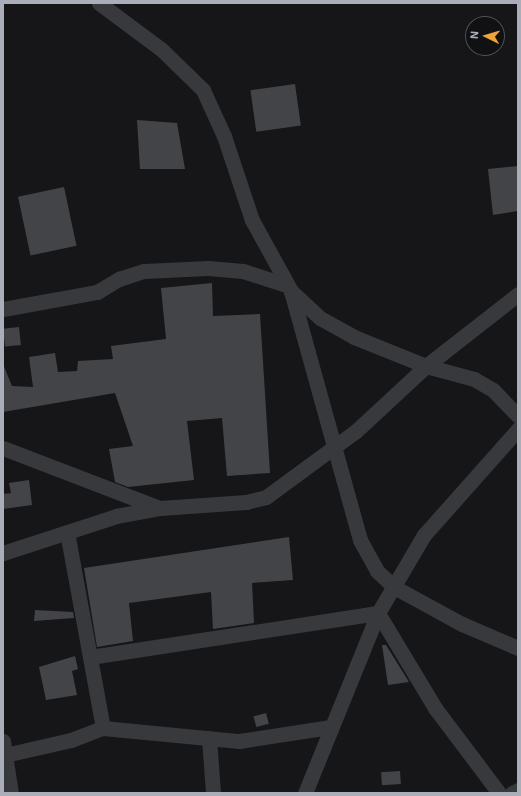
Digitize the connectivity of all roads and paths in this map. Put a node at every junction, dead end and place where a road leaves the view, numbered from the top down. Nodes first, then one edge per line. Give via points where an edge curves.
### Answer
1 (99, 3) edge
2 (288, 288) junction
3 (518, 294) edge
4 (3, 309) edge
5 (426, 366) junction
6 (518, 416) edge
7 (518, 429) edge
8 (3, 448) edge
9 (334, 448) junction
10 (160, 508) junction
11 (67, 532) junction
12 (3, 553) edge
13 (394, 587) junction
14 (378, 613) junction
15 (518, 648) edge
16 (90, 657) junction
17 (331, 727) junction
18 (103, 728) junction
19 (209, 738) junction
20 (4, 748) edge
21 (518, 790) edge
22 (11, 793) edge
23 (213, 793) edge
24 (305, 793) edge
25 (499, 793) edge
26 (512, 793) edge

1 - 2 street via 161,49 203,90 224,136 252,220
2 - 4 street via 243,271 151,270 119,279 97,292
2 - 5 street via 338,329
2 - 9 street
3 - 5 street
5 - 6 street via 474,379 493,390
5 - 9 street
7 - 13 street via 424,535
8 - 10 street
9 - 10 street via 266,497 246,502
9 - 13 street via 360,540 377,571
10 - 11 street via 116,516
11 - 12 street
11 - 16 street
13 - 14 street
13 - 15 street via 462,624
14 - 16 street
14 - 17 street
14 - 25 street via 430,702
16 - 18 street
17 - 19 street via 260,740
17 - 24 street
18 - 19 street
18 - 20 street via 65,742
19 - 23 street
20 - 22 street
21 - 26 street

